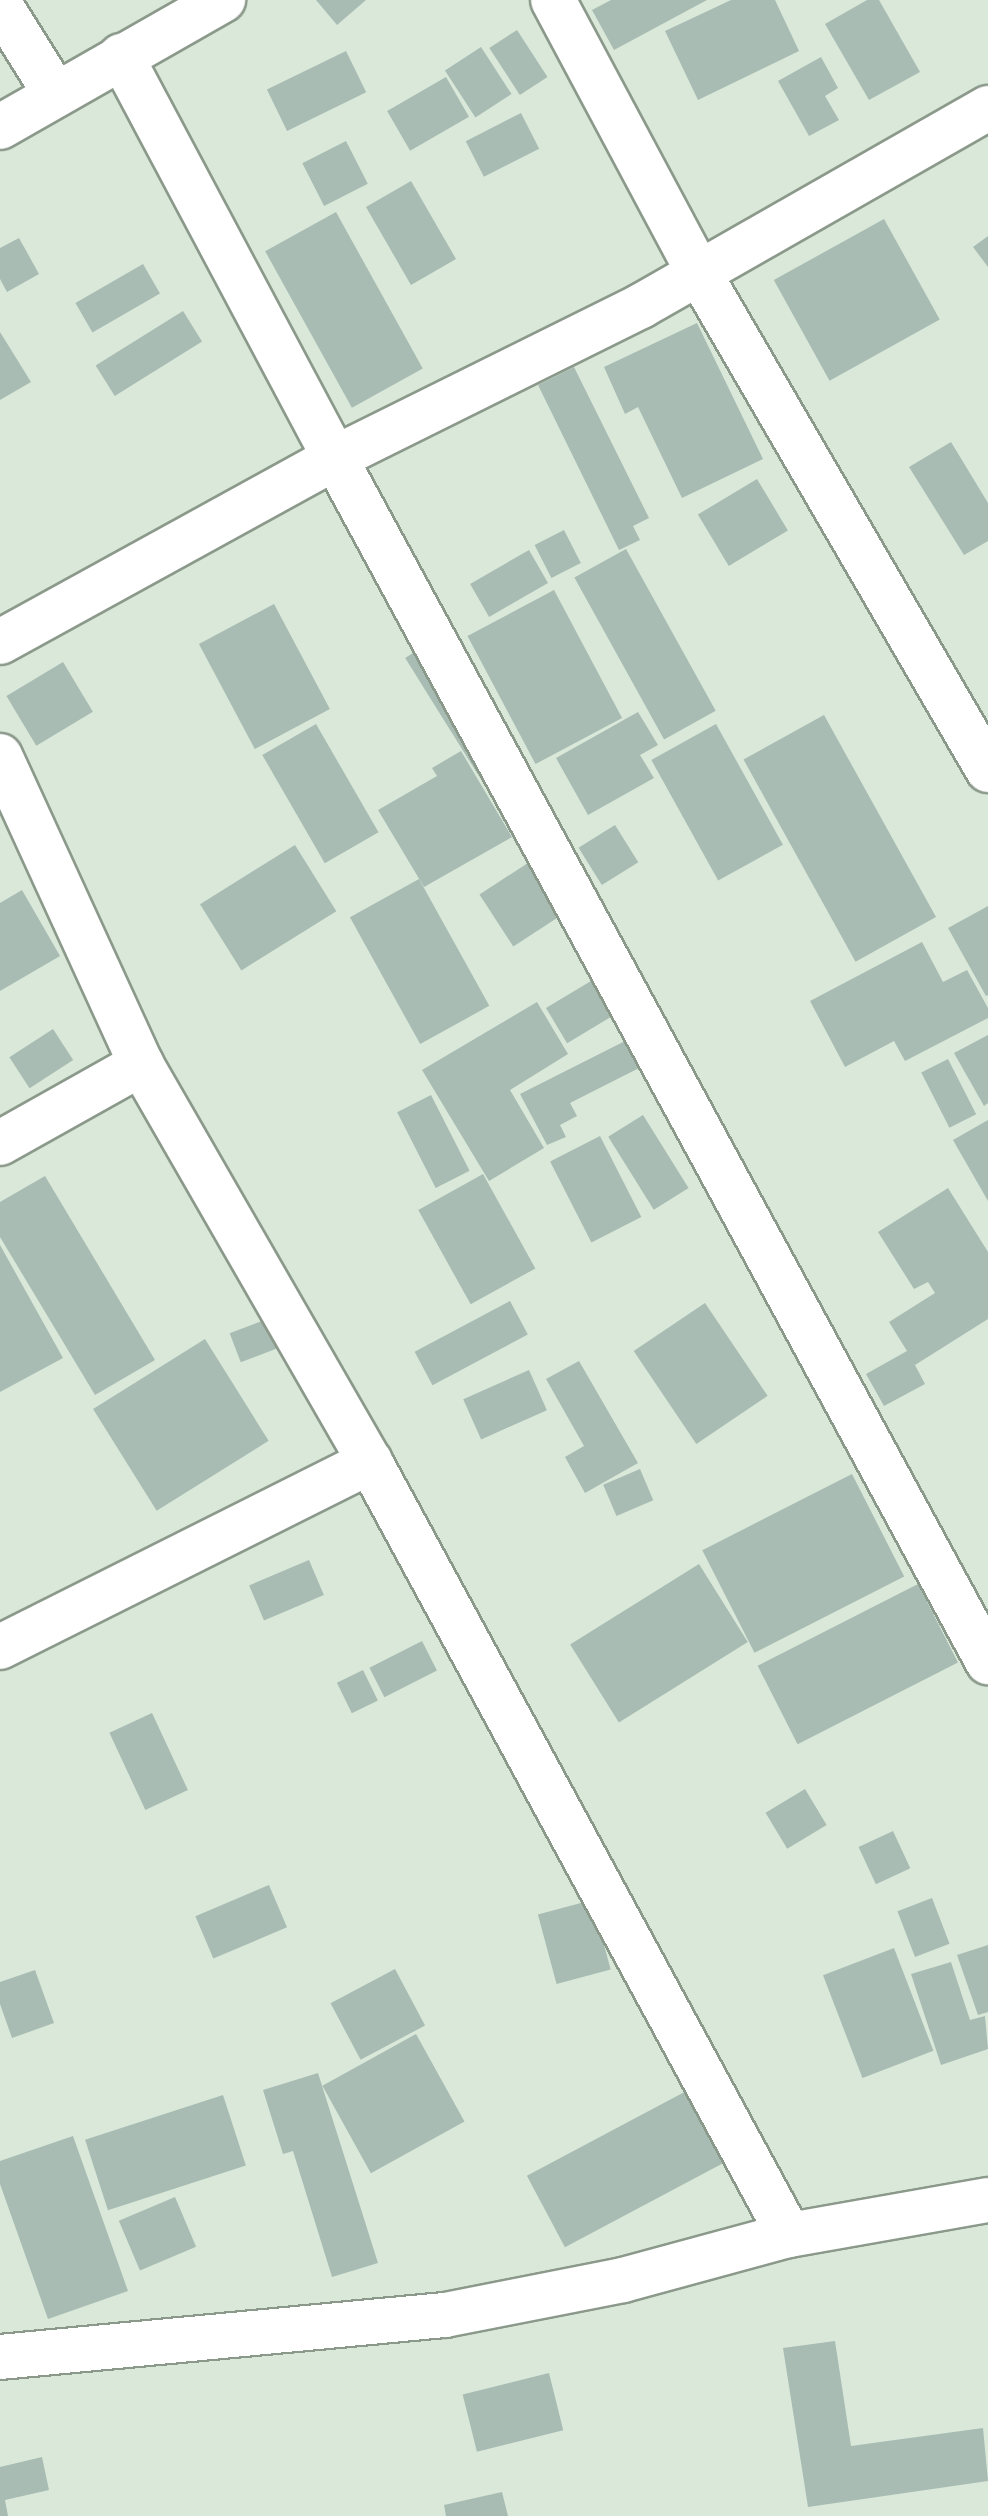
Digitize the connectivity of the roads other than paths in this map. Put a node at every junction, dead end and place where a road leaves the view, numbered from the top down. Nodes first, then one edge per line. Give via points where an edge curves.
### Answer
1 (223, 0) edge
2 (553, 0) edge
3 (0, 5) edge
4 (121, 56) junction
5 (55, 93) junction
6 (988, 108) edge
7 (0, 127) edge
8 (699, 273) junction
9 (335, 458) junction
10 (0, 642) edge
11 (0, 756) edge
12 (988, 770) edge
13 (141, 1064) junction
14 (0, 1143) edge
15 (370, 1462) junction
16 (0, 1647) edge
17 (988, 1662) edge
18 (988, 2200) edge
19 (789, 2235) junction
20 (0, 2357) edge

1 - 4 street
2 - 8 street
3 - 5 street
4 - 5 street
4 - 9 street
5 - 7 street
6 - 8 street
8 - 9 street
8 - 12 street
9 - 10 street
9 - 17 street
11 - 13 street
13 - 14 street
13 - 15 street
15 - 16 street
15 - 19 street
18 - 19 street
19 - 20 street via 623,2280 445,2315

